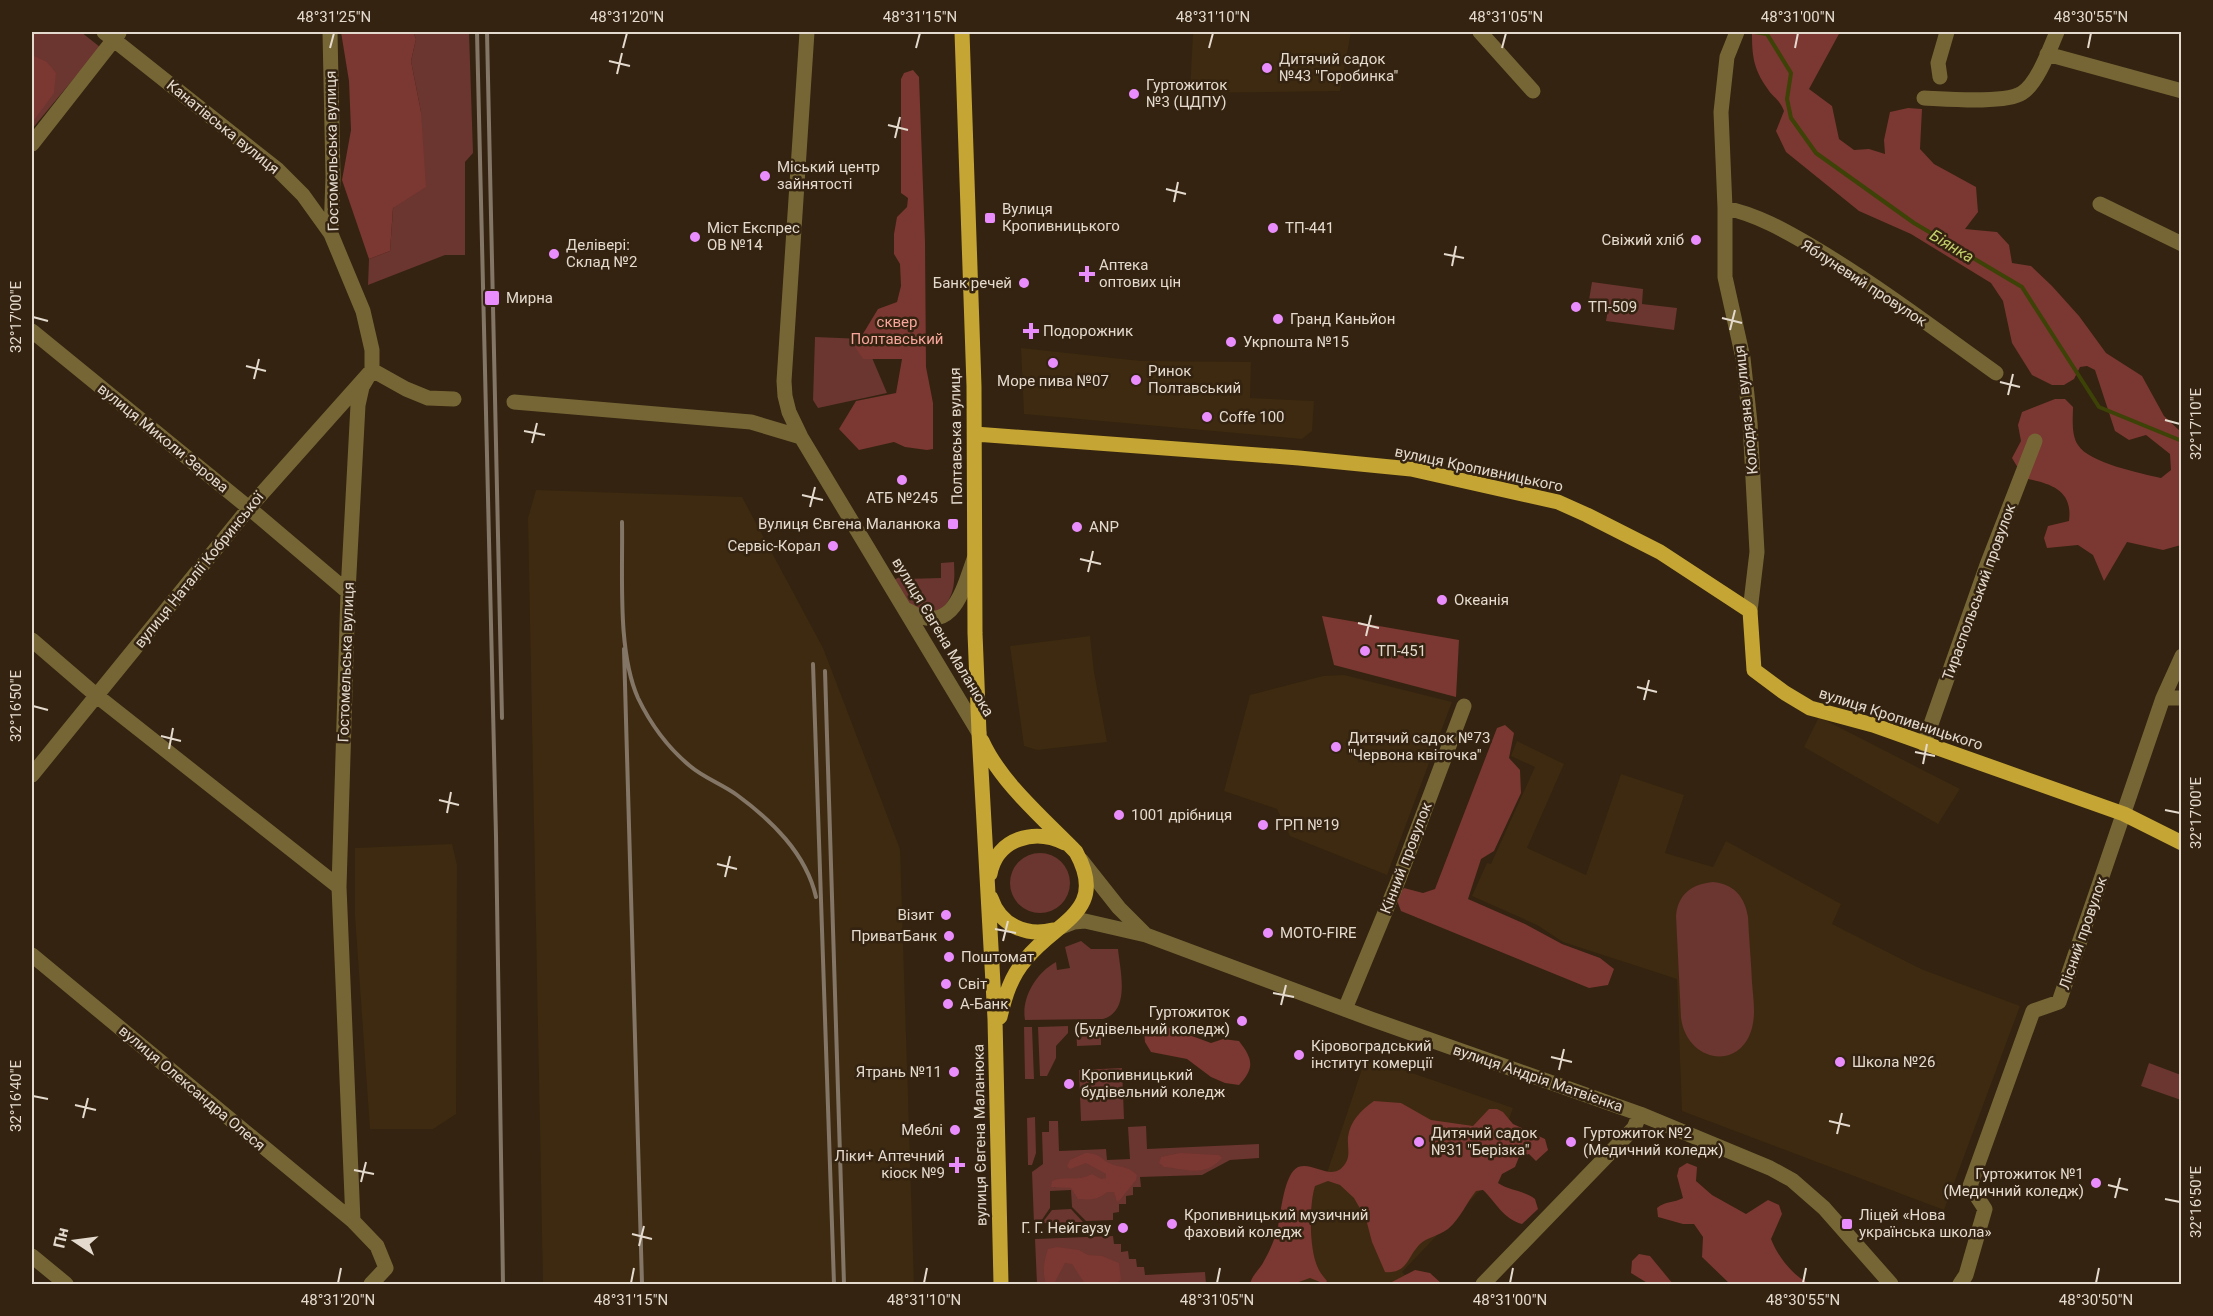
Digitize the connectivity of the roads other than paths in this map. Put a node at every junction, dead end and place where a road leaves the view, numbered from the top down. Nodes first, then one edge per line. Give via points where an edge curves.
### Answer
1 (330, 32) edge
2 (807, 32) edge
3 (962, 32) edge
4 (1480, 32) edge
5 (1947, 32) edge
6 (2057, 32) edge
7 (113, 34) edge
8 (1735, 35) edge
9 (2047, 54) junction
10 (1940, 77) dead end
11 (1533, 91) dead end
12 (2181, 91) edge
13 (1924, 98) dead end
14 (32, 144) edge
15 (2100, 204) dead end
16 (1725, 208) junction
17 (331, 234) junction
18 (2181, 244) edge
19 (32, 331) edge
20 (372, 370) junction
21 (1996, 373) dead end
22 (454, 399) dead end
23 (514, 402) dead end
24 (975, 435) junction
25 (801, 437) junction
26 (2035, 441) dead end
27 (249, 508) junction
28 (974, 559) junction
29 (348, 592) junction
30 (907, 610) junction
31 (1750, 611) junction
32 (32, 640) edge
33 (2181, 656) edge
34 (97, 696) junction
35 (2163, 698) junction
36 (2181, 698) edge
37 (1464, 706) dead end
38 (979, 733) junction
39 (1924, 744) junction
40 (32, 775) edge
41 (2124, 814) junction
42 (2181, 843) edge
43 (1076, 852) junction
44 (988, 885) junction
45 (339, 887) junction
46 (1061, 927) junction
47 (1146, 934) junction
48 (32, 955) edge
49 (1345, 1010) junction
50 (996, 1032) junction
51 (1640, 1114) junction
52 (353, 1221) junction
53 (32, 1256) edge
54 (1491, 1282) edge
55 (66, 1284) edge
56 (371, 1284) edge
57 (1001, 1284) edge
58 (1892, 1284) edge
59 (1960, 1284) edge

1 - 17 street, Гостомельська вулиця
2 - 25 street, вулиця Євгена Маланюка via 784,381 789,412
3 - 24 main road, Полтавська вулиця
4 - 11 street
5 - 10 street via 1938,63
6 - 9 street
7 - 14 street
7 - 17 street, Канатівська вулиця via 278,170 303,195
8 - 16 street, Колодязна вулиця via 1727,57 1721,112
9 - 12 street
9 - 13 street via 2022,94 1995,100
15 - 18 street
16 - 21 street, Яблуневий провулок via 1784,230 1834,260
16 - 31 street, Колодязна вулиця via 1725,277 1743,358 1750,423 1757,552
17 - 20 street, Гостомельська вулиця via 363,311 372,350
19 - 27 street, вулиця Миколи Зерова
20 - 22 street via 428,398
20 - 27 street, вулиця Наталії Кобринської
20 - 29 street, Гостомельська вулиця via 358,405
23 - 25 street via 751,422
24 - 28 main road, Полтавська вулиця
24 - 31 main road, вулиця Кропивницького via 1411,469 1558,502 1660,552
25 - 30 street, вулиця Євгена Маланюка
26 - 39 street, Тираспольський провулок
27 - 29 street, вулиця Миколи Зерова
27 - 34 street, вулиця Наталії Кобринської
28 - 30 street via 958,602 951,610 935,619
28 - 38 main road, Полтавська вулиця
29 - 45 street, Гостомельська вулиця
30 - 38 street, вулиця Євгена Маланюка
31 - 39 main road, вулиця Кропивницького via 1754,670 1810,708
32 - 34 street
33 - 35 street, Лісний провулок
34 - 40 street, вулиця Наталії Кобринської
34 - 45 street
35 - 36 street
35 - 41 street, Лісний провулок
37 - 49 street, Кінний провулок
38 - 43 main road via 1007,780
38 - 44 main road, вулиця Євгена Маланюка
39 - 41 main road, вулиця Кропивницького
41 - 42 main road, вулиця Кропивницького
41 - 59 street, Лісний провулок via 2059,1002 2033,1011 1970,1186 1985,1209
43 - 44 main road via 1050,836 1020,838 995,859
43 - 46 main road via 1087,882 1085,897 1078,911
43 - 47 street via 1108,896
44 - 46 main road via 997,911 1013,926 1034,933
44 - 50 main road, вулиця Євгена Маланюка
45 - 52 street, Гостомельська вулиця
46 - 47 street, вулиця Андрія Матвієнка via 1085,921
46 - 50 main road via 1042,941 1014,975
47 - 49 street, вулиця Андрія Матвієнка
48 - 52 street, вулиця Олександра Олеся
49 - 51 street, вулиця Андрія Матвієнка
50 - 57 main road, вулиця Євгена Маланюка
51 - 54 street via 1634,1128
51 - 58 street, вулиця Андрія Матвієнка via 1792,1180 1824,1208
52 - 56 street via 377,1246 386,1268
53 - 55 street

